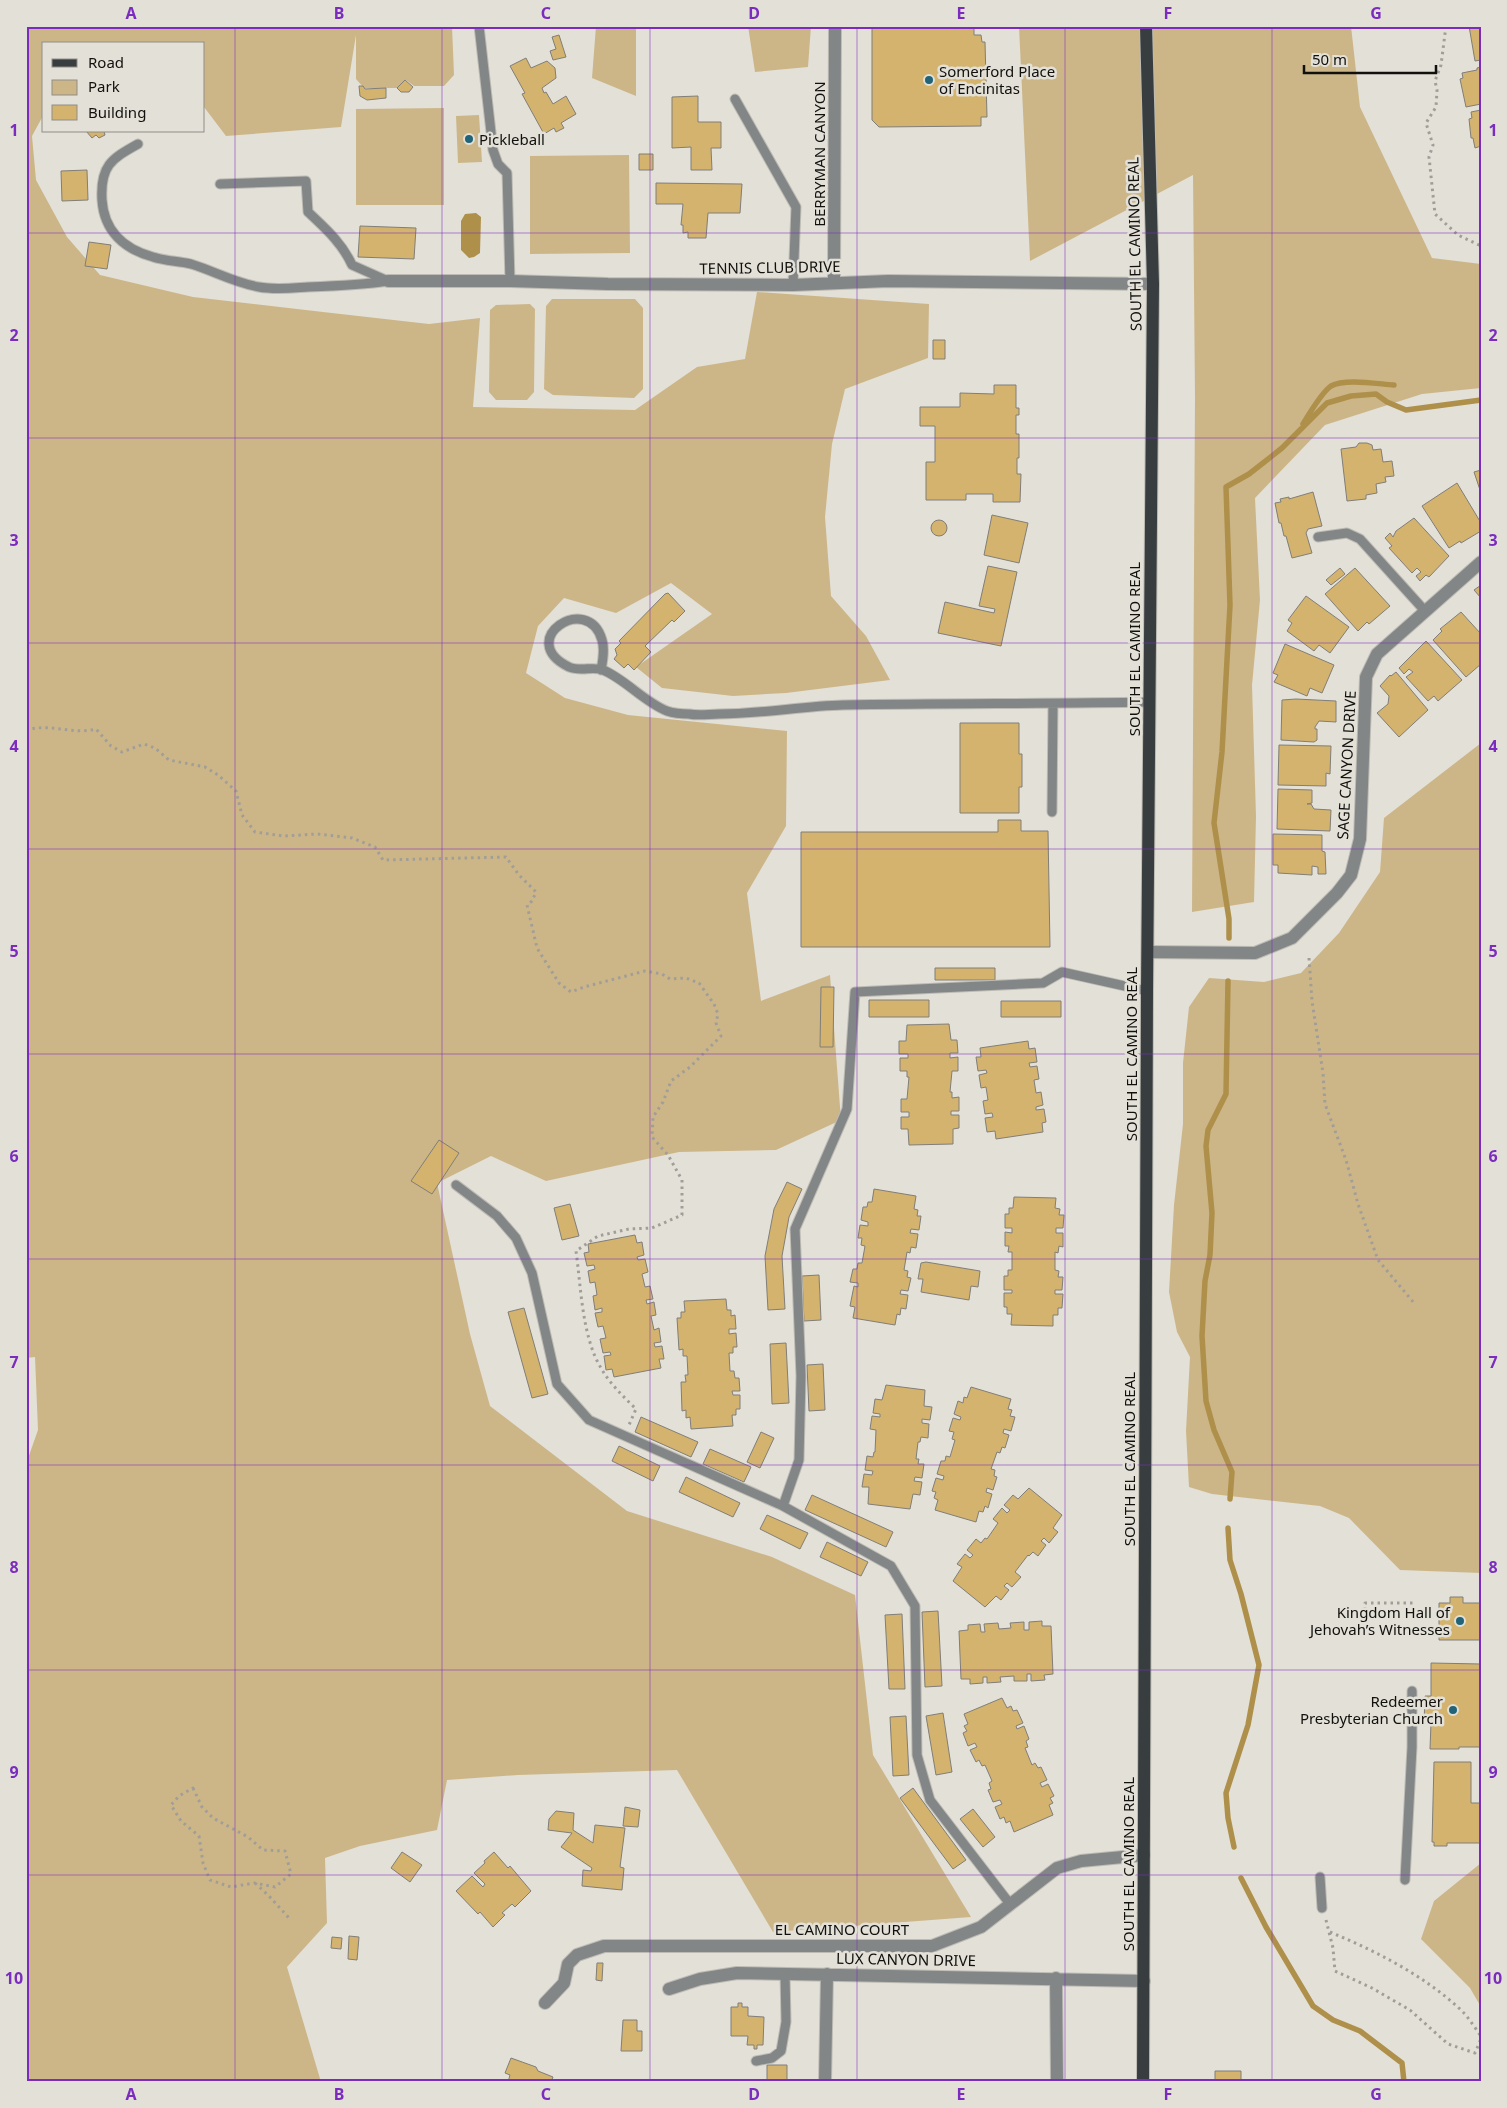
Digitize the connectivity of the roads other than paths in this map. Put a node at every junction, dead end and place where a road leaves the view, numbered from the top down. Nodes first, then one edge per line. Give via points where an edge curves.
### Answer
1 (479, 26) edge
2 (835, 26) edge
3 (1146, 26) edge
4 (734, 98) dead end
5 (138, 144) dead end
6 (220, 184) dead end
7 (510, 281) junction
8 (388, 282) junction
9 (834, 282) junction
10 (1153, 284) junction
11 (793, 285) junction
12 (1318, 537) dead end
13 (1481, 562) edge
14 (1425, 611) junction
15 (601, 670) junction
16 (1149, 702) junction
17 (1053, 704) junction
18 (1052, 812) dead end
19 (1148, 952) junction
20 (1147, 992) junction
21 (456, 1185) dead end
22 (783, 1506) junction
23 (1412, 1691) dead end
24 (1144, 1854) junction
25 (1320, 1877) dead end
26 (1406, 1880) dead end
27 (1010, 1904) junction
28 (1322, 1908) dead end
29 (785, 1974) junction
30 (827, 1974) junction
31 (1056, 1978) junction
32 (1144, 1980) junction
33 (669, 1989) dead end
34 (545, 2003) dead end
35 (756, 2061) dead end
36 (825, 2082) edge
37 (1057, 2082) edge
38 (1144, 2082) edge

1 - 7 lane via 493,150 498,164 507,174
2 - 9 street, BERRYMAN CANYON
3 - 10 main road, SOUTH EL CAMINO REAL
4 - 11 lane via 796,207
5 - 8 lane via 111,160 102,193 105,215 113,234 138,252 190,264 259,287
6 - 8 lane via 306,181 308,212 336,238 352,265
7 - 8 street, TENNIS CLUB DRIVE
7 - 11 street, TENNIS CLUB DRIVE
9 - 10 street, TENNIS CLUB DRIVE
9 - 11 street, TENNIS CLUB DRIVE
10 - 16 main road, SOUTH EL CAMINO REAL
12 - 14 lane via 1347,534 1360,539
13 - 14 street, SAGE CANYON DRIVE
14 - 19 street, SAGE CANYON DRIVE via 1377,654 1366,677 1360,839 1351,875 1337,893 1292,938 1255,953
15 - 15 lane via 571,668 551,654 549,642 555,628 566,620 580,619 592,624 602,638
15 - 17 lane via 666,710 690,715 755,714 841,705
16 - 17 lane
16 - 19 main road, SOUTH EL CAMINO REAL
17 - 18 lane
19 - 20 main road, SOUTH EL CAMINO REAL
20 - 22 lane via 1062,972 1042,983 855,992 847,1109 795,1229 801,1376 799,1460
20 - 24 main road, SOUTH EL CAMINO REAL
21 - 22 lane via 497,1216 516,1238 532,1273 557,1384 589,1420
22 - 27 lane via 891,1566 910,1598 914,1606 916,1755 930,1800
23 - 26 lane
24 - 27 street, EL CAMINO COURT via 1081,1861 1057,1868
24 - 32 main road, SOUTH EL CAMINO REAL
25 - 28 lane
27 - 34 street, EL CAMINO COURT via 981,1926 932,1946 604,1946 572,1959 564,1983
29 - 30 street, LUX CANYON DRIVE
29 - 33 street, LUX CANYON DRIVE via 737,1974 700,1979
29 - 35 lane via 786,2022 781,2051 772,2058
30 - 31 street, LUX CANYON DRIVE
30 - 36 street
31 - 32 street, LUX CANYON DRIVE
31 - 37 street
32 - 38 main road, SOUTH EL CAMINO REAL

